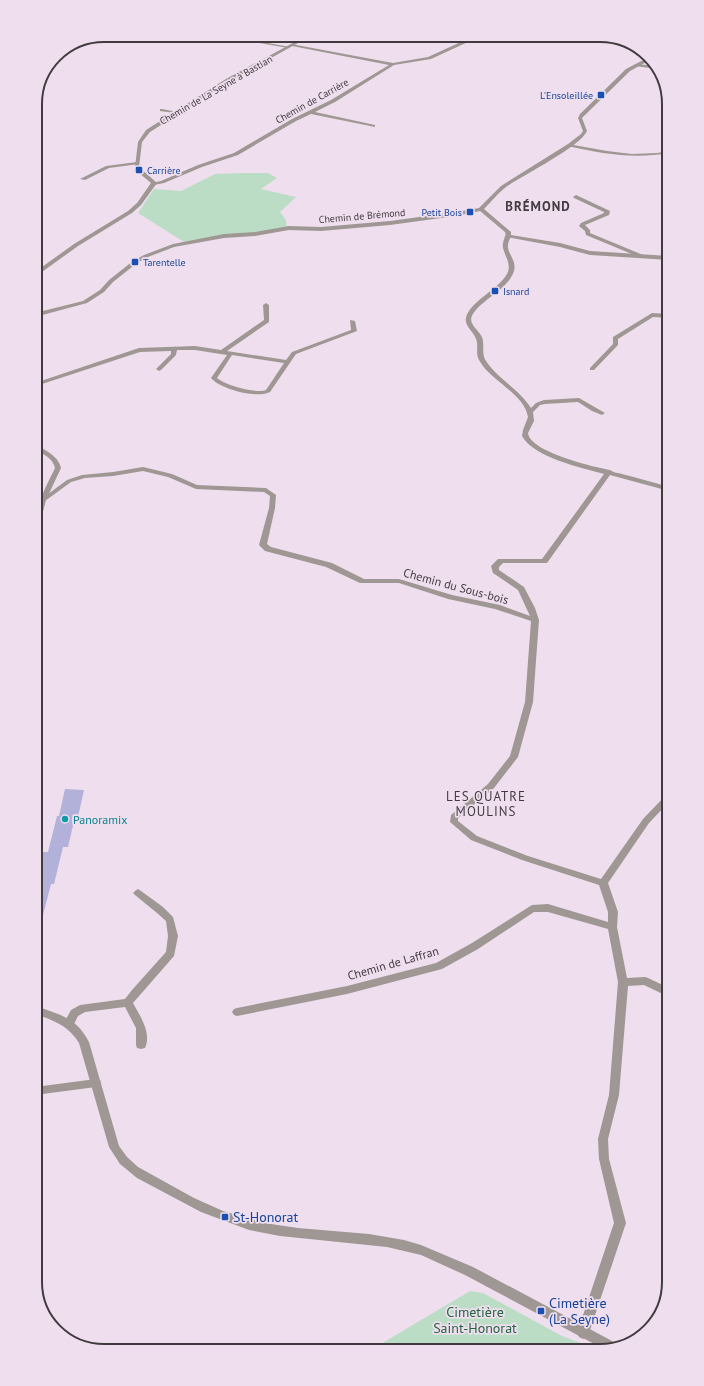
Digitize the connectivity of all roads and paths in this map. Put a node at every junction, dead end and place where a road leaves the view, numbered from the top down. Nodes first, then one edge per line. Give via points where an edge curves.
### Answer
1 (261, 42) edge
2 (298, 42) edge
3 (464, 42) edge
4 (290, 46) junction
5 (645, 61) edge
6 (393, 64) junction
7 (637, 65) junction
8 (650, 67) edge
9 (175, 112) junction
10 (310, 112) junction
11 (162, 121) junction
12 (373, 126) dead end
13 (570, 146) junction
14 (662, 153) edge
15 (137, 163) junction
16 (83, 179) dead end
17 (154, 183) junction
18 (576, 196) dead end
19 (481, 210) junction
20 (508, 236) junction
21 (641, 256) junction
22 (662, 258) edge
23 (42, 270) edge
24 (266, 305) dead end
25 (42, 313) edge
26 (662, 316) edge
27 (352, 321) dead end
28 (174, 349) junction
29 (222, 352) junction
30 (231, 353) junction
31 (287, 362) junction
32 (159, 369) dead end
33 (592, 369) dead end
34 (42, 382) edge
35 (530, 412) junction
36 (602, 413) dead end
37 (42, 452) edge
38 (609, 472) junction
39 (662, 487) edge
40 (43, 500) junction
41 (42, 504) edge
42 (535, 620) junction
43 (662, 804) edge
44 (603, 883) junction
45 (138, 893) dead end
46 (612, 927) junction
47 (623, 982) junction
48 (662, 990) edge
49 (128, 1003) junction
50 (237, 1012) dead end
51 (42, 1013) edge
52 (69, 1023) junction
53 (140, 1045) dead end
54 (96, 1083) junction
55 (42, 1090) edge
56 (583, 1333) junction
57 (605, 1344) edge

1 - 4 street
2 - 4 street, Chemin de La Seyne à Bastian
3 - 6 street, Chemin de Carrière via 429,58
4 - 6 street
4 - 9 street, Chemin de La Seyne à Bastian
5 - 7 street
6 - 10 street, Chemin de Carrière
7 - 8 street
7 - 13 street via 625,72 582,115 580,118 585,133
9 - 11 street, Chemin de La Seyne à Bastian
9 - 11 street via 162,110 166,115
10 - 12 street
10 - 17 street, Chemin de Carrière via 236,154
11 - 15 street, Chemin de La Seyne à Bastian via 148,131 140,142
13 - 14 street via 614,154
13 - 19 street via 503,187
15 - 16 street via 108,167
15 - 17 street via 139,170
17 - 23 street via 130,212 76,245
18 - 21 street via 607,211 607,214 583,224 588,234
19 - 20 street via 505,229
19 - 25 street, Chemin de Brémond via 398,222 321,229 289,228 224,236 173,246 135,262 97,296 85,302
20 - 21 street via 590,253
20 - 35 street via 505,246 512,265 510,274 495,291 475,307 469,317 469,324 480,338 481,358 524,402
21 - 22 street
24 - 29 street via 266,321
26 - 33 street via 652,315 615,338 616,344
27 - 31 street via 354,331 294,353
28 - 29 street via 195,348
28 - 32 street via 174,354
28 - 34 street via 139,350
29 - 30 street
30 - 31 street
30 - 31 street via 214,378 216,382 259,393 268,391
35 - 36 street via 544,402 579,400
35 - 38 street via 525,432 530,443 559,458
37 - 40 street via 58,464
38 - 39 street
38 - 42 street via 544,561 501,560 495,566 496,571 521,589
40 - 41 street
40 - 42 street, Chemin du Sous-bois via 69,481 84,476 143,468 170,475 196,487 266,490 273,494 263,545 268,549 329,565 363,581 398,581 451,597 498,607
42 - 44 street via 529,702 514,757 491,786 454,816 454,822 474,838 525,858
43 - 44 street via 646,821
44 - 46 street via 614,912
45 - 49 street via 170,920 173,936 171,953
46 - 47 street
46 - 50 street, Chemin de Laffran via 548,908 532,909 439,966 347,990
47 - 48 street via 645,981
47 - 56 street via 614,1095 603,1139 604,1159 620,1223
49 - 52 street via 83,1008 74,1013
49 - 53 street via 141,1028
51 - 52 street
52 - 54 street via 84,1042
54 - 55 street
54 - 56 street via 109,1133 120,1159 140,1174 190,1201 225,1217 257,1227 381,1241 421,1250 464,1269
56 - 57 street

